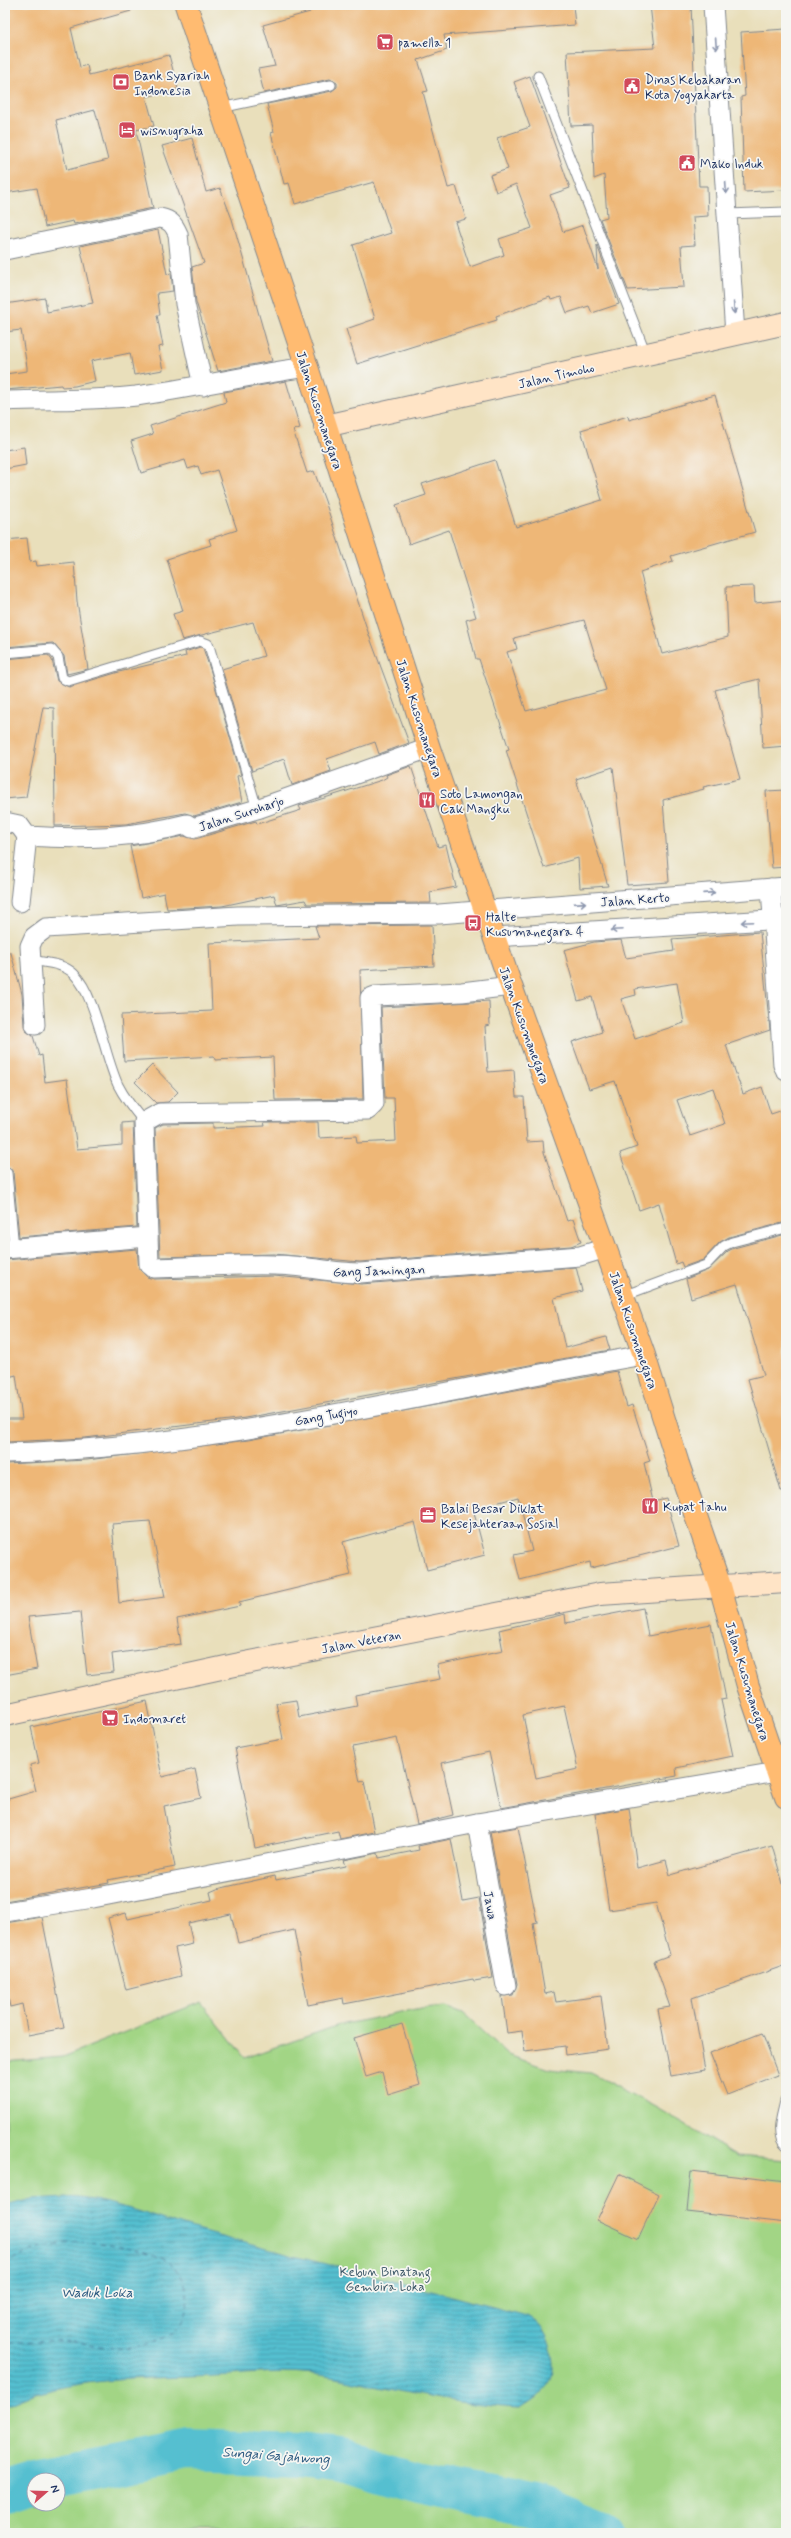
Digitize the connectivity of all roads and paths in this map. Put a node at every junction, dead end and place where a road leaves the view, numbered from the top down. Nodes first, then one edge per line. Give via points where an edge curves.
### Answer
1 (186, 5) edge
2 (713, 5) edge
3 (538, 76) dead end
4 (331, 85) dead end
5 (220, 108) junction
6 (786, 212) edge
7 (728, 214) junction
8 (5, 250) edge
9 (786, 323) edge
10 (735, 334) junction
11 (646, 354) junction
12 (307, 367) junction
13 (204, 386) junction
14 (5, 401) edge
15 (325, 426) junction
16 (5, 653) edge
17 (429, 748) junction
18 (257, 809) junction
19 (5, 822) edge
20 (27, 836) junction
21 (779, 888) edge
22 (20, 902) dead end
23 (485, 910) junction
24 (780, 920) edge
25 (494, 937) junction
26 (32, 960) junction
27 (511, 986) junction
28 (35, 1025) dead end
29 (786, 1071) edge
30 (144, 1122) junction
31 (7, 1173) dead end
32 (786, 1228) edge
33 (148, 1236) junction
34 (10, 1248) edge
35 (606, 1248) junction
36 (623, 1296) junction
37 (644, 1355) junction
38 (5, 1453) edge
39 (786, 1582) edge
40 (720, 1586) junction
41 (5, 1715) edge
42 (782, 1766) edge
43 (786, 1797) edge
44 (477, 1823) junction
45 (5, 1912) edge
46 (506, 1986) dead end
47 (785, 2101) dead end
48 (786, 2146) edge

1 - 5 main road, Jalan Kusumanegara
2 -> 7 street
3 - 11 lane
4 - 5 lane
5 - 12 main road, Jalan Kusumanegara
6 - 7 lane
7 -> 10 street
8 - 13 street via 160,218 168,220 178,234 185,304
9 - 10 main road, Jalan Timoho
10 - 11 main road, Jalan Timoho
11 - 15 main road, Jalan Timoho
12 - 13 street via 250,375
12 - 15 main road, Jalan Kusumanegara
13 - 14 street via 134,396
15 - 17 main road, Jalan Kusumanegara
16 - 18 lane via 51,649 57,654 62,678 68,680 200,641 204,642 210,649
17 - 18 street, Jalan Suroharjo
17 - 23 main road, Jalan Kusumanegara
18 - 20 street, Jalan Suroharjo via 192,828 187,824 152,832 74,840
19 - 20 street via 19,825
20 - 22 street
23 -> 21 street, Jalan Kerto
21 - 24 street
23 - 25 main road, Jalan Kusumanegara
23 - 26 street, Jalan Kerto via 439,914 238,916 46,928 34,937 30,946
24 -> 25 street
24 - 29 street via 783,1065
25 - 27 main road, Jalan Kusumanegara
26 - 28 street, Jalan Kerto
26 - 30 lane via 61,965 74,974 88,996 118,1084
27 - 30 street via 370,998 374,1104 368,1110 160,1113
27 - 35 main road, Jalan Kusumanegara
30 - 33 street
31 - 34 lane
32 - 36 lane via 732,1242 724,1246 706,1265
33 - 34 street
33 - 35 street, Gang Jamingan via 151,1267 275,1265 306,1267 324,1272 360,1273 580,1256
35 - 36 main road, Jalan Kusumanegara
36 - 37 main road, Jalan Kusumanegara
37 - 38 street, Gang Tugiyo via 478,1388 227,1432 96,1449
37 - 40 main road, Jalan Kusumanegara
39 - 40 main road, Jalan Veteran
40 - 41 main road, Jalan Veteran via 600,1594 235,1666
40 - 42 main road, Jalan Kusumanegara via 748,1686
42 - 43 main road, Jalan Kusumanegara
42 - 44 street
44 - 45 street via 93,1898
44 - 46 street, Jawa
47 - 48 lane via 779,2133 780,2141

